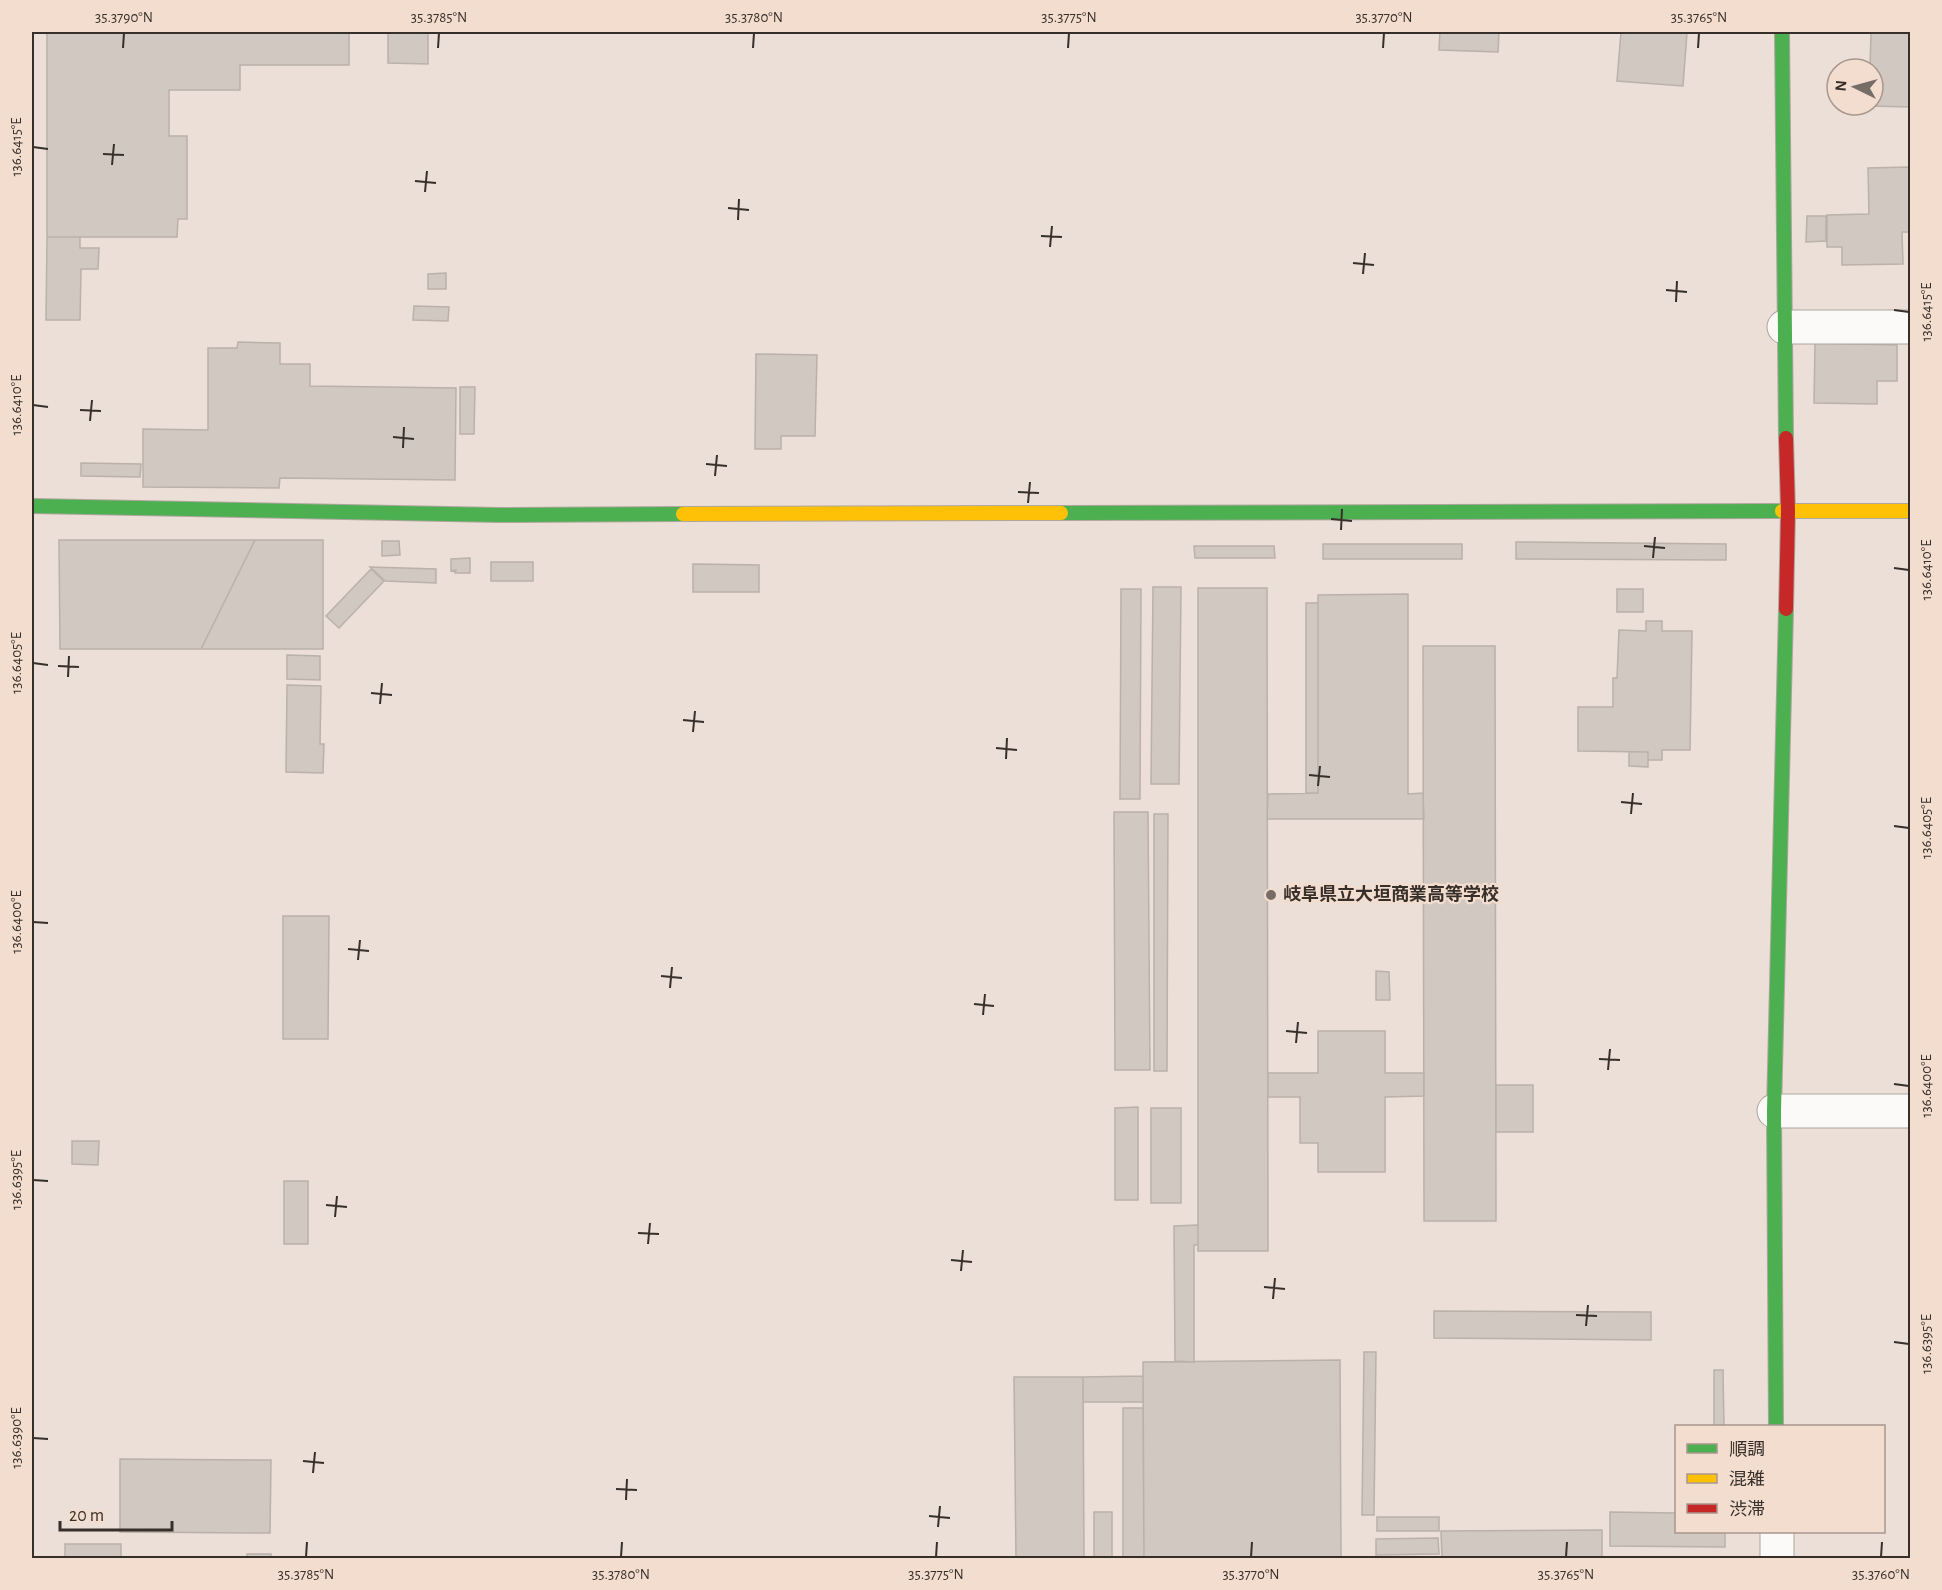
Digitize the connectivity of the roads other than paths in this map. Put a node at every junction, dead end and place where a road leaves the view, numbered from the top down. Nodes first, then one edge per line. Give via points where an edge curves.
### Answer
1 (1782, 32) edge
2 (1784, 327) junction
3 (1911, 327) edge
4 (32, 506) edge
5 (1788, 511) junction
6 (1911, 511) edge
7 (1774, 1110) junction
8 (1911, 1111) edge
9 (1776, 1425) edge
10 (1777, 1533) edge
11 (1777, 1558) edge

1 - 2 street
2 - 3 street
2 - 5 street
4 - 5 street via 499,515
5 - 6 street
5 - 7 street
7 - 8 street
7 - 9 street
10 - 11 street

